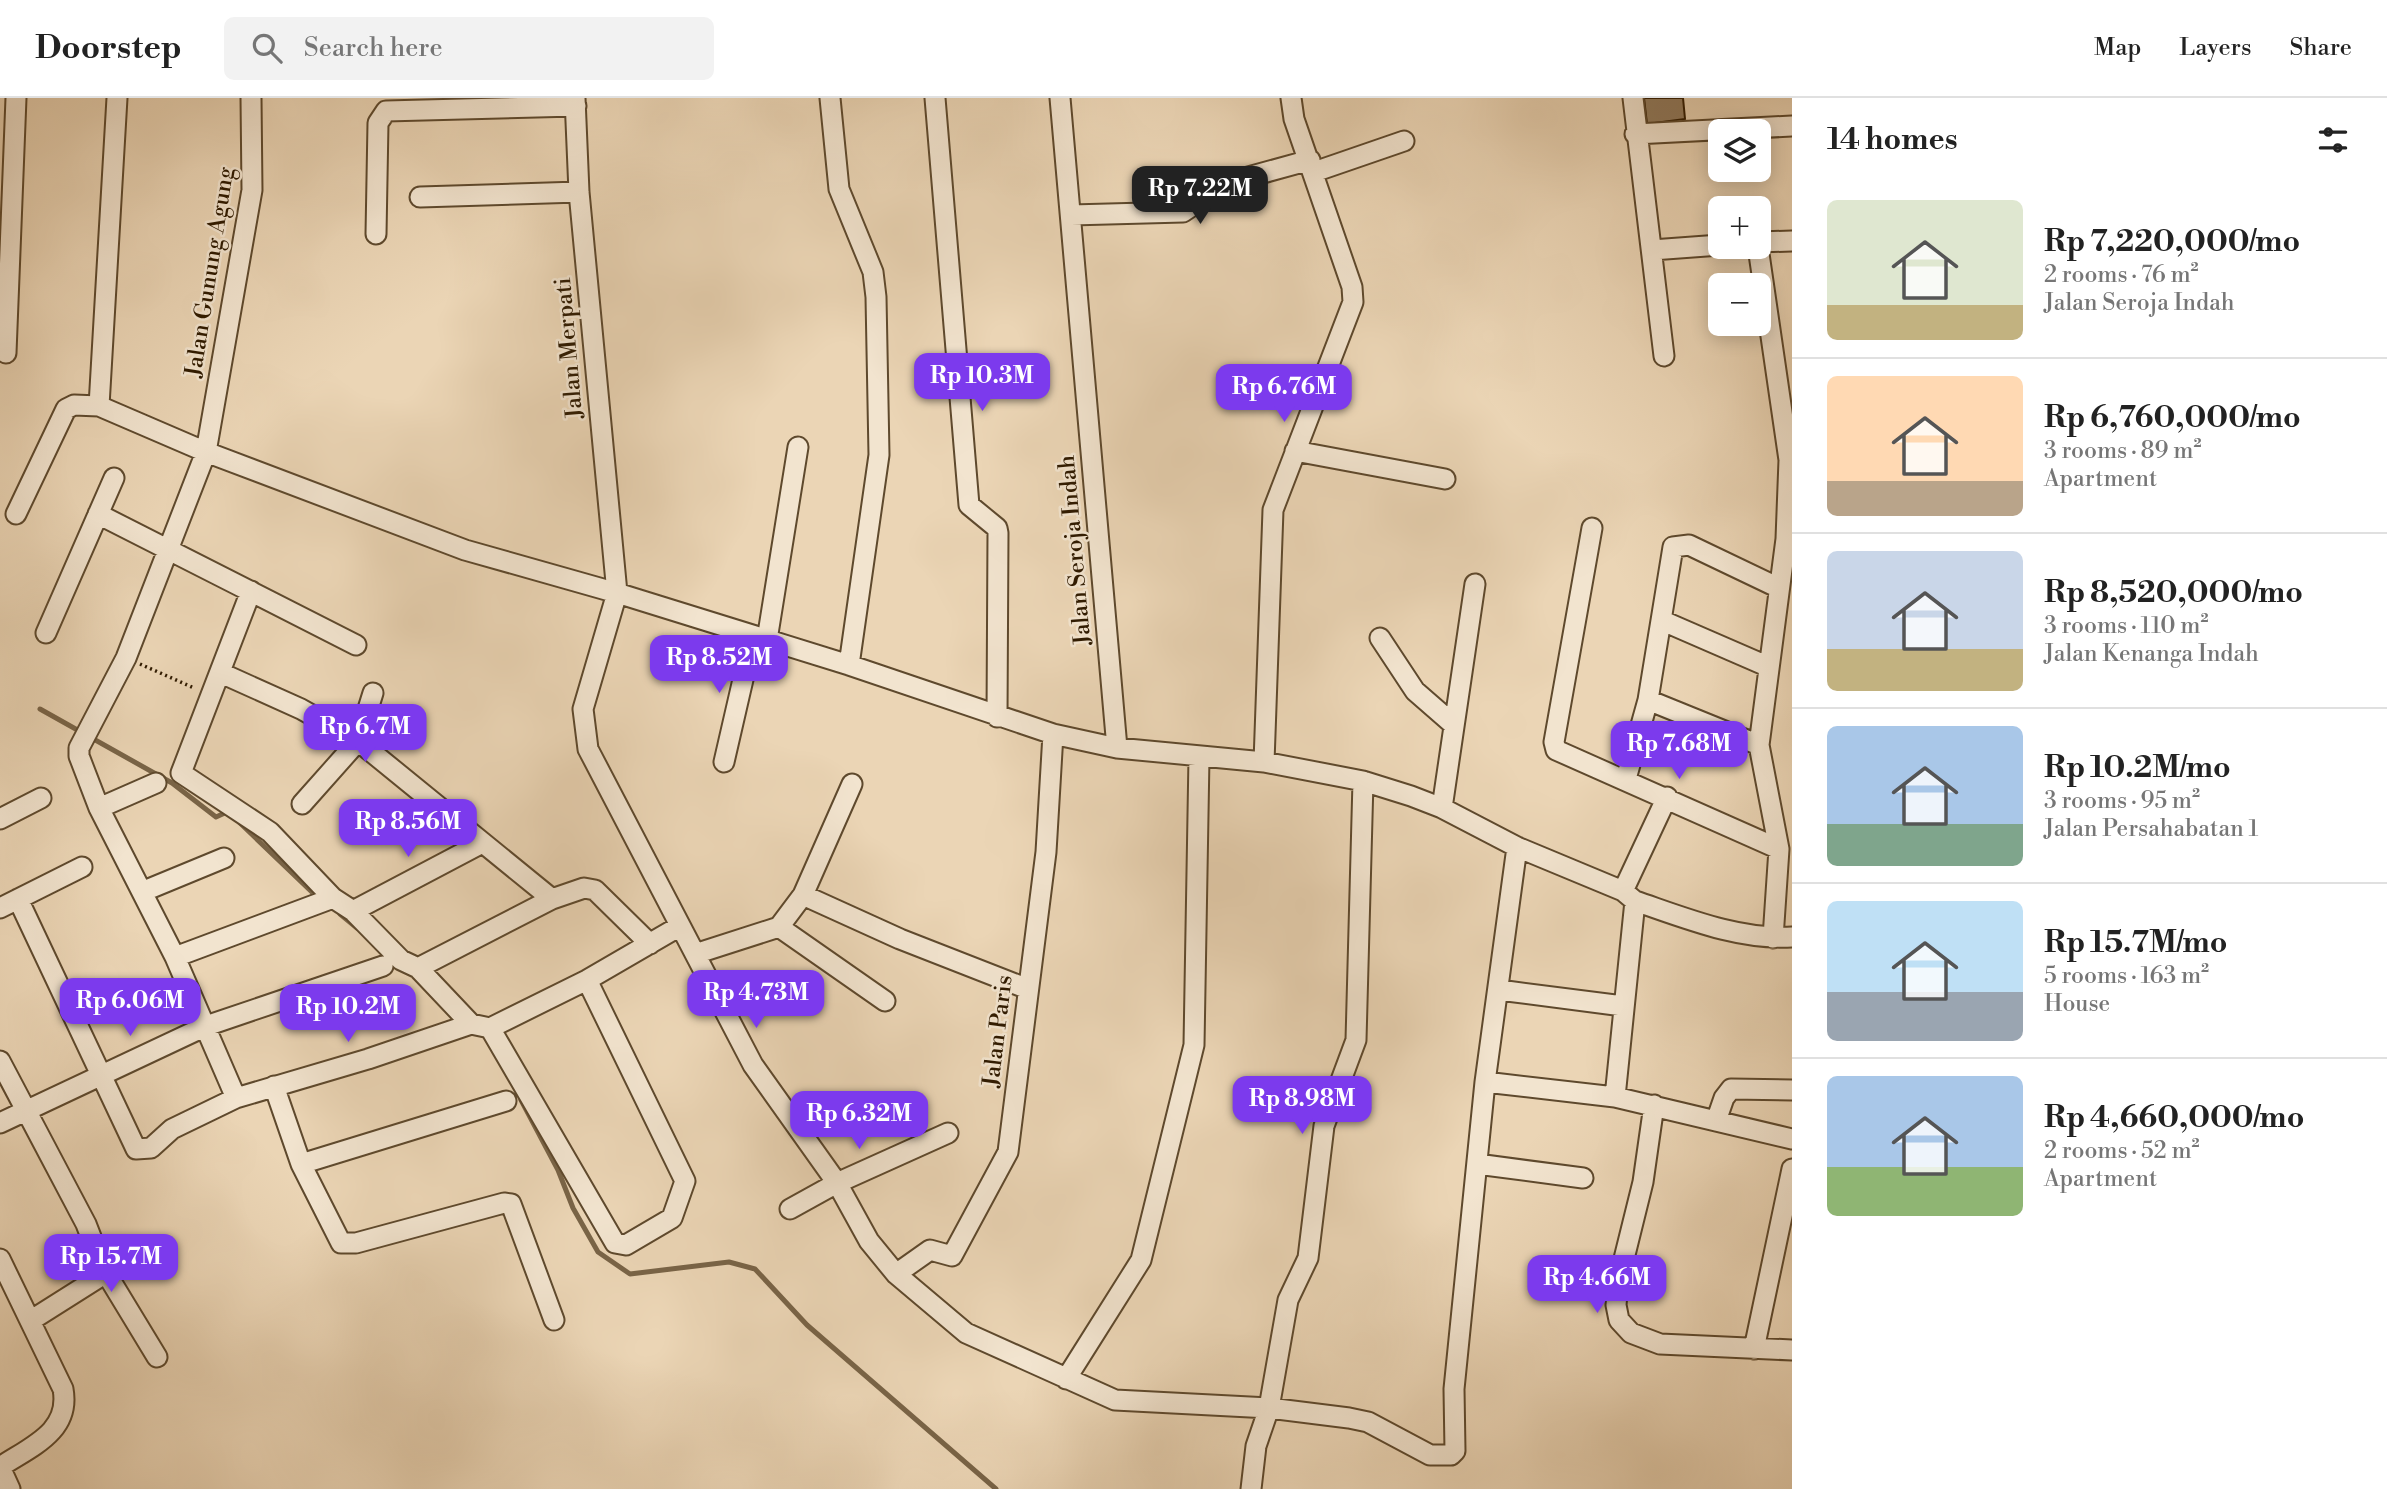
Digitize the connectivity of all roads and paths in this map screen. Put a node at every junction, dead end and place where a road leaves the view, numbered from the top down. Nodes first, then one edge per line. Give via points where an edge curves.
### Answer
1 (16, 98) edge
2 (117, 98) edge
3 (251, 98) edge
4 (830, 98) edge
5 (935, 98) edge
6 (1060, 98) edge
7 (1291, 98) edge
8 (1633, 98) edge
9 (575, 102) edge
10 (1792, 126) edge
11 (1635, 134) junction
12 (1404, 141) dead end
13 (1312, 166) junction
14 (579, 192) junction
15 (420, 197) dead end
16 (1071, 215) junction
17 (376, 234) dead end
18 (1792, 240) edge
19 (1771, 243) edge
20 (1708, 246) edge
21 (1652, 250) junction
22 (1760, 259) edge
23 (6, 353) dead end
24 (1664, 356) dead end
25 (99, 406) junction
26 (797, 447) dead end
27 (1295, 451) junction
28 (206, 452) junction
29 (114, 478) dead end
30 (1445, 479) dead end
31 (16, 514) dead end
32 (98, 514) junction
33 (1592, 528) dead end
34 (1789, 539) edge
35 (167, 550) junction
36 (1475, 584) dead end
37 (1779, 588) junction
38 (251, 591) junction
39 (617, 593) junction
40 (1663, 621) junction
41 (46, 632) dead end
42 (760, 638) junction
43 (1380, 638) dead end
44 (356, 645) dead end
45 (125, 658) junction
46 (849, 665) junction
47 (1769, 667) junction
48 (221, 673) junction
49 (373, 693) dead end
50 (211, 696) junction
51 (1648, 700) junction
52 (997, 717) junction
53 (1454, 725) junction
54 (1053, 734) junction
55 (358, 741) junction
56 (1759, 745) junction
57 (1117, 748) junction
58 (1199, 757) junction
59 (724, 762) dead end
60 (1265, 762) junction
61 (1626, 779) junction
62 (1363, 781) junction
63 (156, 783) dead end
64 (852, 784) dead end
65 (1667, 797) junction
66 (41, 798) dead end
67 (302, 804) dead end
68 (99, 808) junction
69 (1441, 808) junction
70 (0, 819) edge
71 (482, 843) junction
72 (1517, 847) junction
73 (1779, 849) junction
74 (224, 858) dead end
75 (82, 867) dead end
76 (144, 891) junction
77 (803, 895) junction
78 (1629, 896) junction
79 (333, 898) junction
80 (18, 899) junction
81 (552, 900) junction
82 (0, 908) edge
83 (353, 911) junction
84 (680, 926) junction
85 (779, 927) junction
86 (1783, 937) edge
87 (650, 944) junction
88 (695, 954) junction
89 (175, 957) junction
90 (383, 966) dead end
91 (418, 968) junction
92 (587, 981) junction
93 (1028, 989) junction
94 (1499, 990) junction
95 (885, 1001) dead end
96 (1623, 1006) junction
97 (206, 1026) junction
98 (481, 1026) junction
99 (0, 1061) edge
100 (100, 1073) junction
101 (1485, 1083) junction
102 (274, 1086) junction
103 (1792, 1090) edge
104 (1615, 1097) junction
105 (236, 1098) junction
106 (506, 1101) dead end
107 (1654, 1105) junction
108 (25, 1110) junction
109 (1716, 1121) junction
110 (0, 1122) edge
111 (948, 1133) dead end
112 (1792, 1139) edge
113 (301, 1164) junction
114 (1477, 1164) junction
115 (1792, 1169) edge
116 (1583, 1178) dead end
117 (837, 1183) junction
118 (790, 1209) dead end
119 (0, 1259) edge
120 (103, 1268) junction
121 (896, 1274) junction
122 (554, 1320) dead end
123 (30, 1321) junction
124 (1754, 1349) junction
125 (1792, 1350) edge
126 (157, 1357) dead end
127 (1066, 1379) junction
128 (1269, 1408) junction
129 (0, 1467) edge
130 (10, 1489) edge
131 (1251, 1489) edge

1 - 23 street
2 - 25 street
3 - 28 street, Jalan Gunung Agung via 252,190
4 - 46 street via 839,189 873,272 876,297 879,455
5 - 52 street via 969,505 998,533
6 - 16 street, Jalan Seroja Indah
7 - 13 street via 1294,120
8 - 11 street
9 - 14 street, Jalan Merpati
9 - 17 street via 386,111 377,123
10 - 11 street
11 - 21 street
12 - 13 street
13 - 16 street via 1190,193 1189,208 1183,212
13 - 27 street via 1353,302
14 - 15 street
14 - 39 street, Jalan Merpati
16 - 57 street, Jalan Seroja Indah
18 - 19 street
20 - 21 street
21 - 24 street
22 - 34 street via 1787,435
25 - 28 street
25 - 31 street via 66,409
26 - 42 street
27 - 30 street
27 - 60 street via 1272,518
28 - 35 street, Jalan Gunung Agung
28 - 39 street via 465,550
29 - 32 street
32 - 35 street
32 - 41 street
33 - 61 street via 1554,747
34 - 37 street
35 - 38 street
35 - 45 street, Jalan Gunung Agung
36 - 53 street
37 - 40 street via 1689,545 1678,546 1670,553
37 - 47 street
38 - 44 street
38 - 48 street
39 - 42 street
39 - 84 street via 586,696 583,726 594,764
40 - 47 street
40 - 51 street
42 - 46 street
42 - 59 street
43 - 53 street via 1415,691
45 - 50 path
45 - 68 street, Jalan Gunung Agung via 79,748 80,763
46 - 52 street
47 - 56 street
48 - 50 street
48 - 55 street
49 - 55 street
50 - 79 street via 181,773 270,832
51 - 56 street
51 - 61 street
52 - 54 street
53 - 69 street
54 - 57 street
54 - 93 street, Jalan Paris via 1046,852
55 - 67 street
55 - 71 street
56 - 73 street
57 - 58 street
58 - 60 street
58 - 127 street via 1194,1045 1141,1260
60 - 62 street
61 - 65 street
62 - 69 street
62 - 128 street via 1356,1040 1324,1126 1308,1258 1288,1300
63 - 68 street
64 - 77 street
65 - 73 street
65 - 78 street
66 - 70 street
68 - 76 street, Jalan Gunung Agung
69 - 72 street
71 - 81 street
71 - 83 street
72 - 78 street
72 - 94 street
73 - 86 street
74 - 76 street
75 - 80 street
76 - 89 street, Jalan Gunung Agung
77 - 85 street
77 - 93 street
78 - 86 street via 1723,930
78 - 96 street
79 - 83 street
79 - 89 street
80 - 82 street
80 - 100 street
81 - 87 street via 583,888 595,890
81 - 91 street
83 - 91 street via 401,960
84 - 87 street
84 - 88 street
85 - 88 street
85 - 95 street
87 - 92 street
88 - 117 street via 753,1065
89 - 97 street, Jalan Gunung Agung
90 - 97 street
91 - 98 street
92 - 98 street
92 - 98 street via 685,1181 672,1219 626,1245 615,1244
93 - 121 street, Jalan Paris via 1007,1157 952,1256 930,1250
94 - 96 street
94 - 101 street
96 - 104 street
97 - 100 street
97 - 105 street, Jalan Gunung Agung
98 - 102 street
99 - 108 street
100 - 105 street via 136,1149 150,1148 172,1129
100 - 108 street
101 - 104 street
101 - 114 street
102 - 105 street
102 - 113 street
103 - 109 street via 1731,1089
104 - 107 street
106 - 113 street
107 - 109 street
107 - 124 street via 1643,1182 1619,1283 1619,1320 1631,1333 1660,1344
108 - 110 street
108 - 120 street via 86,1224
109 - 112 street
111 - 117 street
113 - 122 street via 346,1244 511,1204
114 - 116 street
114 - 128 street via 1454,1389 1455,1451 1446,1457 1430,1455 1367,1422
115 - 124 street
117 - 118 street
117 - 121 street via 860,1229
119 - 123 street
120 - 123 street via 98,1278
120 - 126 street
121 - 127 street via 967,1333
123 - 129 street via 63,1389 66,1405 59,1423 45,1438
124 - 125 street
127 - 128 street via 1122,1402
128 - 131 street via 1257,1438
129 - 130 street

